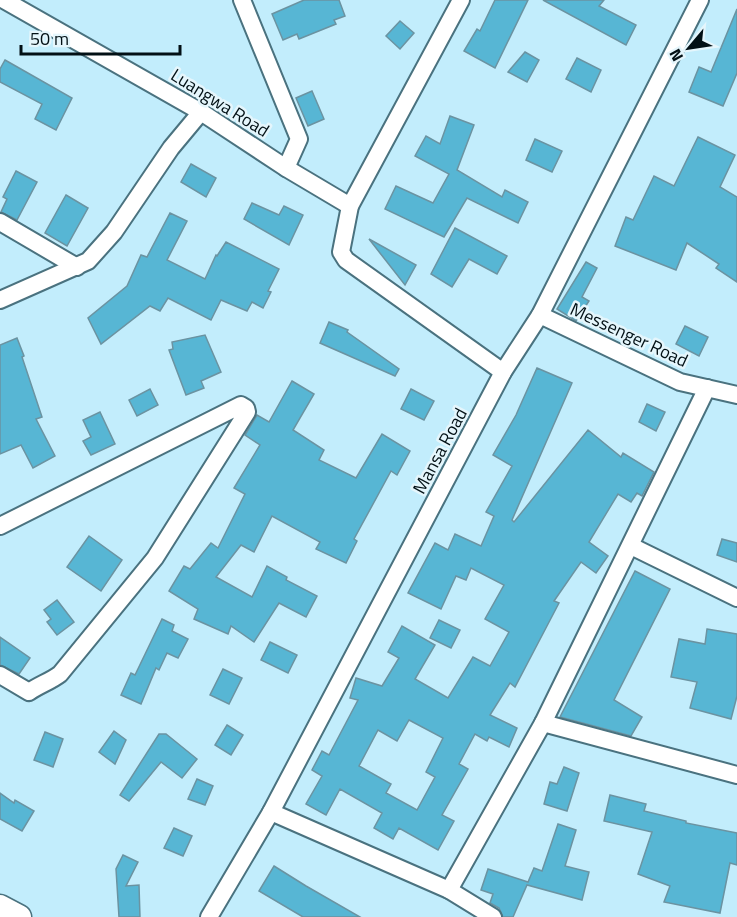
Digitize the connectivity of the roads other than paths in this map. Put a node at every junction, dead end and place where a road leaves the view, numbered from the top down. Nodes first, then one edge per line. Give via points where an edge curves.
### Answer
1 (4, 0) edge
2 (242, 0) edge
3 (461, 0) edge
4 (700, 0) edge
5 (201, 112) junction
6 (286, 168) junction
7 (350, 206) junction
8 (0, 222) edge
9 (77, 267) junction
10 (0, 300) edge
11 (540, 315) junction
12 (503, 372) junction
13 (706, 388) junction
14 (737, 395) edge
15 (0, 526) edge
16 (631, 546) junction
17 (737, 598) edge
18 (0, 675) edge
19 (543, 723) junction
20 (737, 775) edge
21 (271, 812) junction
22 (448, 890) junction
23 (0, 907) edge
24 (19, 917) edge
25 (208, 917) edge
26 (493, 917) edge

1 - 5 street, Luangwa Road
2 - 6 street via 299,139
3 - 7 street
4 - 11 street, Mansa Road
5 - 6 street, Luangwa Road
5 - 9 street via 171,148 114,232 88,261
6 - 7 street, Luangwa Road
7 - 12 street via 341,252 346,260
8 - 9 street
9 - 10 street
11 - 12 street, Mansa Road
11 - 13 street, Messenger Road via 680,382
12 - 21 street, Mansa Road
13 - 14 street, Messenger Road
13 - 16 street
15 - 18 street via 237,407 246,408 155,558 60,674 29,692
16 - 17 street
16 - 19 street
19 - 20 street
19 - 22 street
21 - 22 street
21 - 25 street, Mansa Road
22 - 26 street
23 - 24 main road

